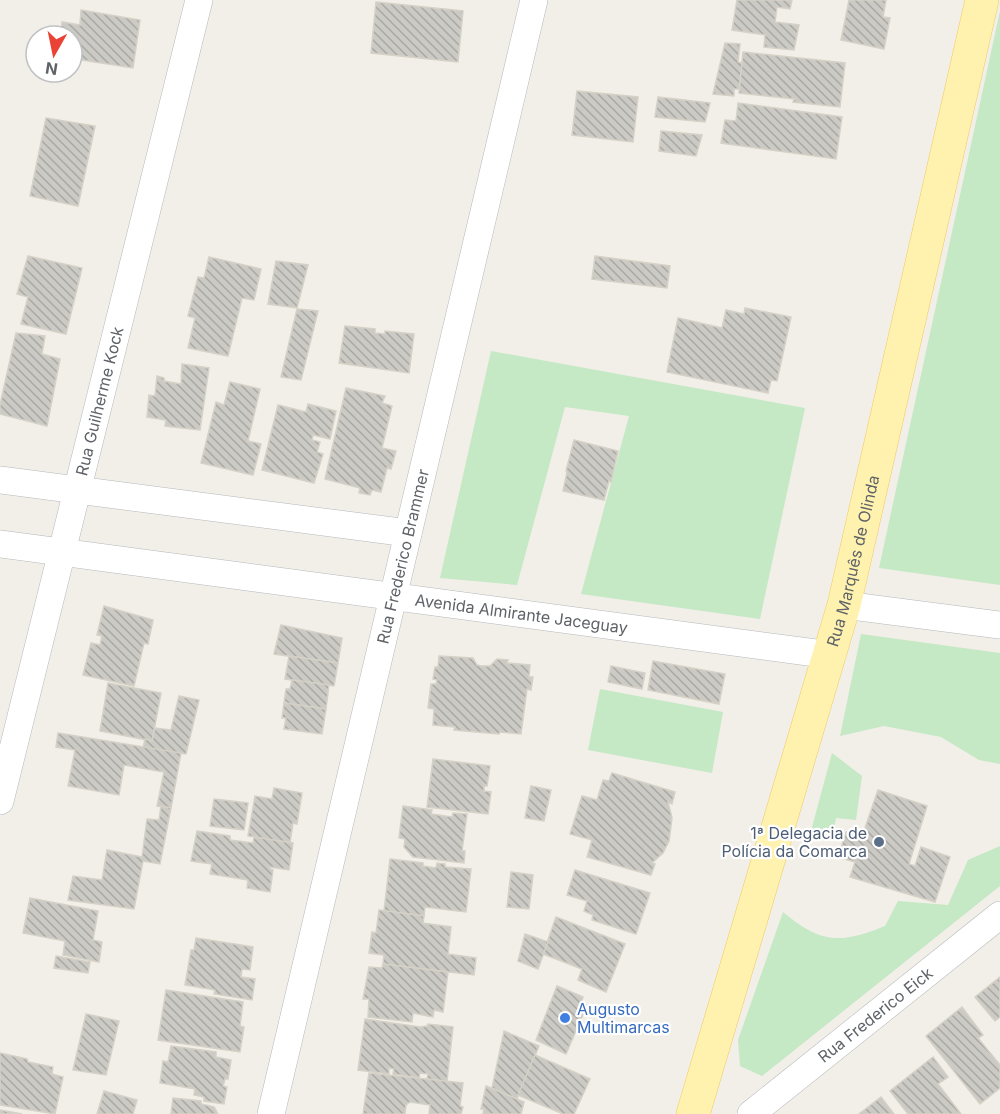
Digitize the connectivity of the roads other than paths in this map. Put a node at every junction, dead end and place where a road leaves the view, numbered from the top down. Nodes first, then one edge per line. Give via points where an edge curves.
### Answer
1 (199, 0) edge
2 (534, 0) edge
3 (982, 0) edge
4 (0, 480) edge
5 (77, 490) junction
6 (408, 533) junction
7 (0, 544) edge
8 (62, 552) junction
9 (393, 597) junction
10 (844, 605) junction
11 (1000, 625) edge
12 (831, 655) junction
13 (0, 801) edge
14 (1000, 915) edge
15 (272, 1114) edge
16 (693, 1114) edge
17 (751, 1114) edge

1 - 5 street, Rua Guilherme Kock
2 - 6 street, Rua Frederico Brammer
3 - 10 main road, Rua Marquês de Olinda
4 - 5 street
5 - 6 street
5 - 8 street, Rua Guilherme Kock
6 - 9 street, Rua Frederico Brammer
7 - 8 street, Avenida Almirante Jaceguay
8 - 9 street, Avenida Almirante Jaceguay
8 - 13 street, Rua Guilherme Kock
9 - 12 street, Avenida Almirante Jaceguay
9 - 15 street, Rua Frederico Brammer
10 - 11 street
10 - 12 main road, Rua Marquês de Olinda
12 - 16 main road, Rua Marquês de Olinda
14 - 17 street, Rua Frederico Eick

